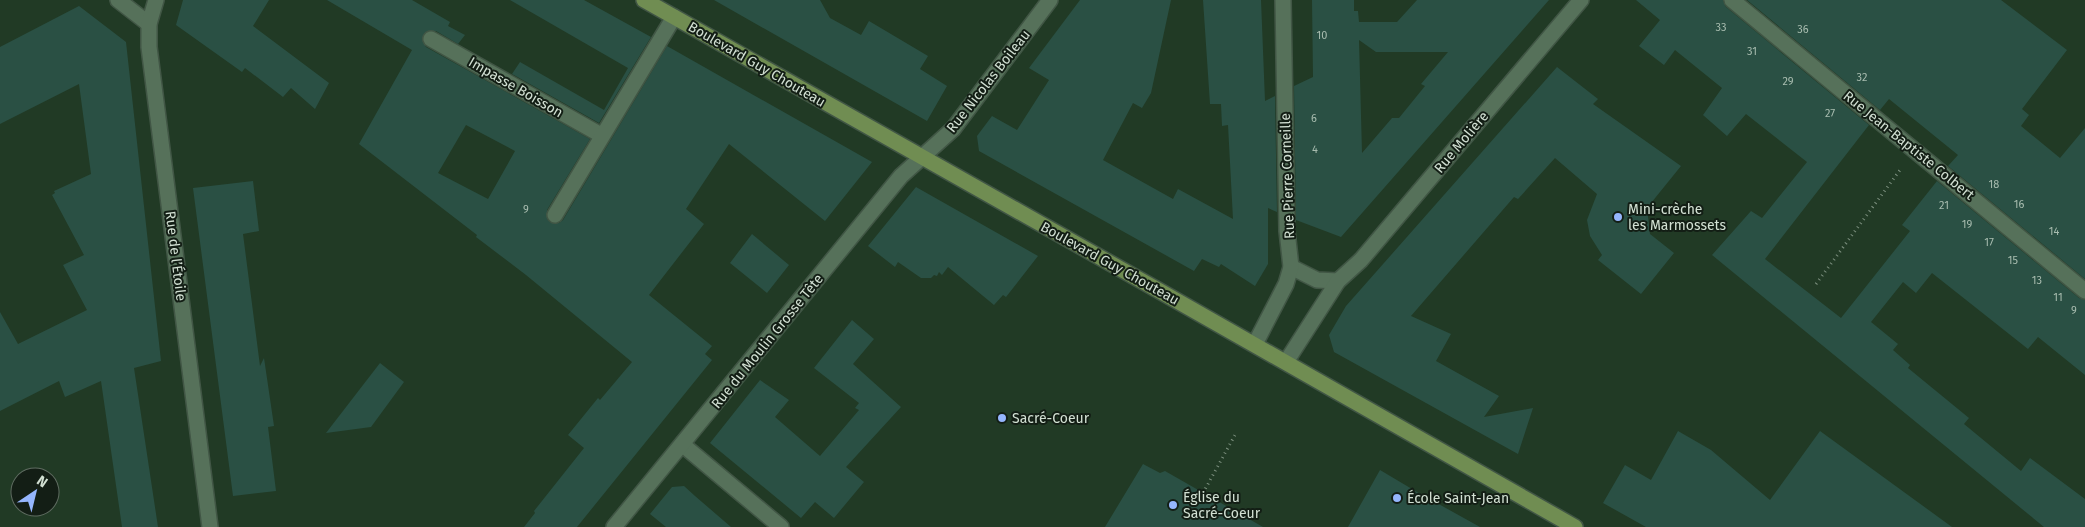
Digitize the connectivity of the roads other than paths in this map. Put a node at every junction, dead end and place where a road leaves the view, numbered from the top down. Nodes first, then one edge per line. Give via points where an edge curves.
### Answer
1 (118, 0) edge
2 (156, 0) edge
3 (644, 0) edge
4 (1050, 0) edge
5 (1283, 0) edge
6 (1581, 0) edge
7 (1732, 0) edge
8 (674, 17) junction
9 (149, 24) junction
10 (431, 39) dead end
11 (602, 135) junction
12 (921, 157) junction
13 (555, 215) dead end
14 (1291, 267) junction
15 (1338, 281) junction
16 (2085, 290) edge
17 (1255, 344) junction
18 (1286, 362) junction
19 (682, 445) junction
20 (210, 527) edge
21 (614, 527) edge
22 (781, 527) edge
23 (1575, 527) edge

1 - 9 street
2 - 9 street, Rue de l’Étoile
3 - 8 main road, Boulevard Guy Chouteau
4 - 12 street, Rue Nicolas Boileau via 953,129
5 - 14 street, Rue Pierre Corneille via 1287,231
6 - 15 street, Rue Molière via 1361,260
7 - 16 street, Rue Jean-Baptiste Colbert
8 - 11 street
8 - 12 main road, Boulevard Guy Chouteau
9 - 20 street, Rue de l’Étoile via 149,47
10 - 11 street, Impasse Boisson
11 - 13 street
12 - 17 main road, Boulevard Guy Chouteau
12 - 19 street, Rue du Moulin Grosse Tête via 901,176
14 - 15 street via 1317,280
14 - 17 street, Rue Pierre Corneille via 1286,284
15 - 18 street, Rue Molière
17 - 18 main road, Boulevard Guy Chouteau
18 - 23 main road, Boulevard Guy Chouteau
19 - 21 street, Rue du Moulin Grosse Tête
19 - 22 street

